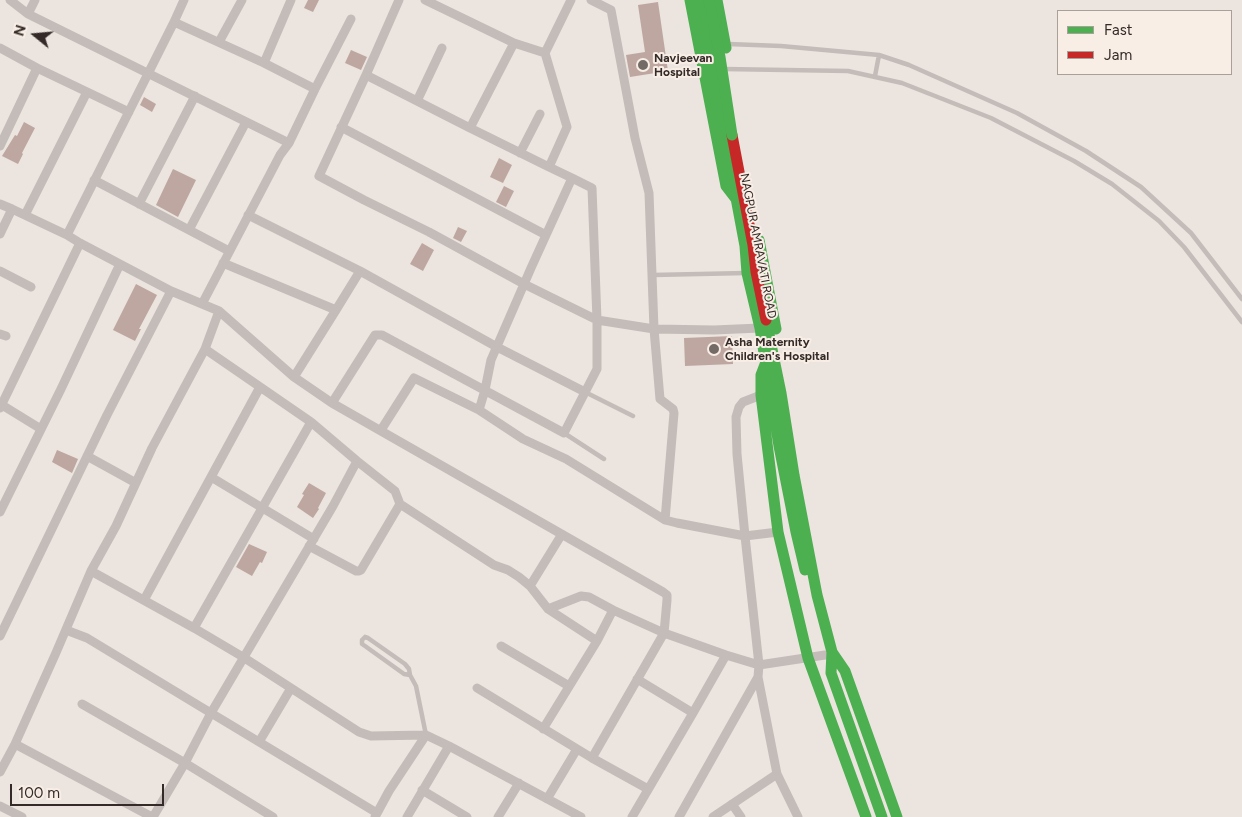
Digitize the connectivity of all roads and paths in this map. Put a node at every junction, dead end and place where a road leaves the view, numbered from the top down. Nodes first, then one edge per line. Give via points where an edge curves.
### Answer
1 (10, 0) edge
2 (35, 0) edge
3 (184, 0) edge
4 (242, 0) edge
5 (291, 0) edge
6 (399, 0) edge
7 (425, 0) edge
8 (571, 0) edge
9 (591, 0) edge
10 (690, 0) edge
11 (701, 0) edge
12 (709, 0) edge
13 (718, 0) edge
14 (28, 14) junction
15 (352, 19) dead end
16 (174, 22) junction
17 (219, 42) junction
18 (514, 43) junction
19 (704, 43) junction
20 (726, 44) junction
21 (0, 48) edge
22 (442, 48) dead end
23 (545, 53) junction
24 (879, 55) junction
25 (264, 64) junction
26 (37, 68) junction
27 (728, 69) junction
28 (708, 70) junction
29 (148, 73) junction
30 (366, 75) junction
31 (875, 76) junction
32 (315, 89) junction
33 (86, 92) junction
34 (195, 96) junction
35 (417, 101) junction
36 (129, 112) junction
37 (540, 114) dead end
38 (246, 122) junction
39 (341, 127) junction
40 (470, 128) junction
41 (289, 143) junction
42 (0, 146) edge
43 (520, 153) junction
44 (549, 167) junction
45 (572, 178) junction
46 (94, 180) junction
47 (0, 204) edge
48 (139, 204) junction
49 (12, 209) junction
50 (248, 215) junction
51 (25, 216) junction
52 (190, 230) junction
53 (0, 234) edge
54 (67, 235) junction
55 (546, 235) junction
56 (80, 243) junction
57 (229, 251) junction
58 (223, 263) junction
59 (120, 264) junction
60 (0, 271) edge
61 (360, 271) junction
62 (748, 273) junction
63 (653, 275) junction
64 (524, 284) junction
65 (31, 287) dead end
66 (171, 291) junction
67 (1242, 299) edge
68 (202, 304) junction
69 (336, 310) junction
70 (219, 311) junction
71 (597, 320) junction
72 (1242, 322) edge
73 (760, 328) junction
74 (654, 329) junction
75 (497, 347) junction
76 (204, 349) junction
77 (766, 362) junction
78 (294, 376) junction
79 (260, 387) junction
80 (485, 390) junction
81 (585, 392) junction
82 (761, 395) junction
83 (332, 402) junction
84 (1, 407) edge
85 (480, 410) junction
86 (633, 416) dead end
87 (311, 422) junction
88 (41, 429) junction
89 (381, 430) junction
90 (564, 433) junction
91 (86, 456) junction
92 (604, 459) dead end
93 (357, 461) junction
94 (211, 477) junction
95 (136, 482) junction
96 (400, 504) junction
97 (262, 508) junction
98 (0, 512) edge
99 (664, 520) junction
100 (778, 532) junction
101 (562, 534) junction
102 (745, 536) junction
103 (311, 542) junction
104 (91, 571) junction
105 (530, 586) junction
106 (144, 600) junction
107 (548, 609) junction
108 (613, 610) junction
109 (194, 628) junction
110 (66, 630) junction
111 (664, 633) junction
112 (0, 636) edge
113 (597, 640) junction
114 (501, 646) dead end
115 (828, 654) junction
116 (726, 655) junction
117 (243, 657) junction
118 (808, 658) junction
119 (759, 665) junction
120 (844, 671) junction
121 (410, 675) junction
122 (758, 677) junction
123 (637, 679) junction
124 (569, 686) junction
125 (291, 688) junction
126 (477, 688) dead end
127 (82, 704) dead end
128 (211, 713) junction
129 (693, 713) junction
130 (543, 729) junction
131 (426, 736) junction
132 (259, 742) junction
133 (15, 744) junction
134 (449, 746) junction
135 (577, 749) junction
136 (592, 758) junction
137 (185, 763) junction
138 (0, 772) edge
139 (777, 774) junction
140 (518, 783) junction
141 (422, 790) junction
142 (648, 790) junction
143 (547, 799) junction
144 (732, 804) junction
145 (0, 806) edge
146 (566, 814) edge
147 (376, 815) edge
148 (22, 817) edge
149 (152, 817) edge
150 (273, 817) edge
151 (407, 817) edge
152 (467, 817) edge
153 (498, 817) edge
154 (581, 817) edge
155 (632, 817) edge
156 (679, 817) edge
157 (713, 817) edge
158 (741, 817) edge
159 (798, 817) edge
160 (866, 817) edge
161 (882, 817) edge
162 (897, 817) edge

1 - 14 street
2 - 14 street
3 - 16 street
4 - 17 street
5 - 25 street
6 - 30 street
7 - 18 street
8 - 23 street
9 - 63 street via 611,10 635,138 649,192
10 - 19 main road
11 - 19 main road, NAGPUR AMRAVATI ROAD
12 - 115 main road, bridge
13 - 20 main road, NAGPUR AMRAVATI ROAD
14 - 29 street
15 - 32 street
16 - 17 street
16 - 29 street
17 - 25 street
18 - 23 street
18 - 40 street
19 - 20 lane
19 - 28 main road, NAGPUR AMRAVATI ROAD
20 - 24 lane
20 - 27 main road, NAGPUR AMRAVATI ROAD
21 - 26 street
22 - 35 street
23 - 44 street via 567,127
24 - 31 lane
24 - 67 lane via 1017,113 1086,151 1141,187 1191,233
25 - 32 street
26 - 33 street
26 - 42 street
27 - 28 lane
27 - 31 lane via 848,71
27 - 120 main road, NAGPUR AMRAVATI ROAD via 822,583
28 - 62 main road, NAGPUR AMRAVATI ROAD via 736,199
29 - 34 street
29 - 36 street
30 - 35 street
30 - 39 street
31 - 72 lane via 902,83 991,118 1112,184 1173,234
32 - 41 street
33 - 36 street
33 - 51 street
34 - 38 street
34 - 48 street
35 - 40 street
36 - 46 street
37 - 43 street
38 - 41 street
38 - 52 street
39 - 55 street
39 - 64 street via 319,176
40 - 43 street
41 - 50 street
43 - 44 street
44 - 45 street
45 - 55 street
45 - 71 street via 592,188
46 - 48 street
46 - 54 street
47 - 49 street
48 - 52 street
49 - 51 street
49 - 53 street
50 - 57 street
50 - 61 street
51 - 54 street
52 - 57 street
54 - 56 street
55 - 64 street
56 - 59 street
56 - 84 street
57 - 58 street
58 - 68 street
58 - 69 street
59 - 66 street
59 - 88 street
60 - 65 street
61 - 69 street
61 - 75 street
62 - 63 lane
62 - 73 main road, NAGPUR AMRAVATI ROAD
63 - 74 street
64 - 71 street
64 - 75 street
66 - 68 street
66 - 91 street
68 - 70 street
69 - 78 street
70 - 76 street
70 - 78 street
71 - 74 street
71 - 81 street via 597,369
73 - 74 street
73 - 77 main road, NAGPUR AMRAVATI ROAD
74 - 99 street via 660,399 674,412
75 - 80 street
75 - 81 street
76 - 79 street
76 - 95 street
77 - 82 main road via 761,375
77 - 115 main road, NAGPUR AMRAVATI ROAD via 796,532
78 - 83 street
79 - 87 street
79 - 94 street
80 - 83 street via 382,335 375,335
80 - 85 street
80 - 90 street
81 - 86 lane
81 - 90 street
82 - 100 main road
82 - 102 street via 743,402 736,417
83 - 89 street
84 - 88 street
85 - 89 street via 414,378
85 - 99 street
87 - 93 street
87 - 97 street
88 - 98 street
89 - 101 street
90 - 92 lane
91 - 95 street
91 - 112 street
93 - 96 street via 395,491
93 - 103 street
94 - 97 street
94 - 106 street
95 - 104 street
96 - 103 street via 359,571
96 - 105 street
97 - 103 street
97 - 109 street
99 - 102 street
100 - 102 street
100 - 118 main road
101 - 105 street
101 - 111 street via 667,595
102 - 119 street
103 - 117 street
104 - 106 street
104 - 110 street
105 - 107 street
106 - 109 street
107 - 108 street via 581,596
107 - 113 street
108 - 111 street
108 - 113 street
109 - 117 street
110 - 128 street via 87,638
110 - 133 street
111 - 116 street
111 - 123 street
113 - 124 street
114 - 124 street
115 - 118 street
115 - 120 main road, NAGPUR AMRAVATI ROAD
115 - 161 main road, NAGPUR AMRAVATI ROAD via 831,672
116 - 119 street
116 - 129 street
117 - 125 street
117 - 128 street
118 - 119 street
118 - 160 main road
119 - 122 street
120 - 162 main road, NAGPUR AMRAVATI ROAD
121 - 121 lane via 405,664 368,638 362,640 364,646
121 - 131 lane via 416,686
122 - 139 street
122 - 156 street
123 - 129 street
123 - 136 street
124 - 130 street
125 - 131 street via 371,736
125 - 132 street
126 - 130 street
127 - 137 street
128 - 132 street
128 - 137 street
129 - 142 street
130 - 135 street
131 - 134 street
131 - 147 street
132 - 147 street
133 - 138 street
133 - 149 street
134 - 140 street
134 - 141 street
135 - 136 street
135 - 143 street
136 - 142 street
137 - 149 street
137 - 150 street
139 - 144 street
139 - 159 street
140 - 143 street
140 - 153 street
141 - 151 street
141 - 152 street
142 - 155 street
143 - 146 street
144 - 157 street
144 - 158 street
145 - 148 street
146 - 154 street

